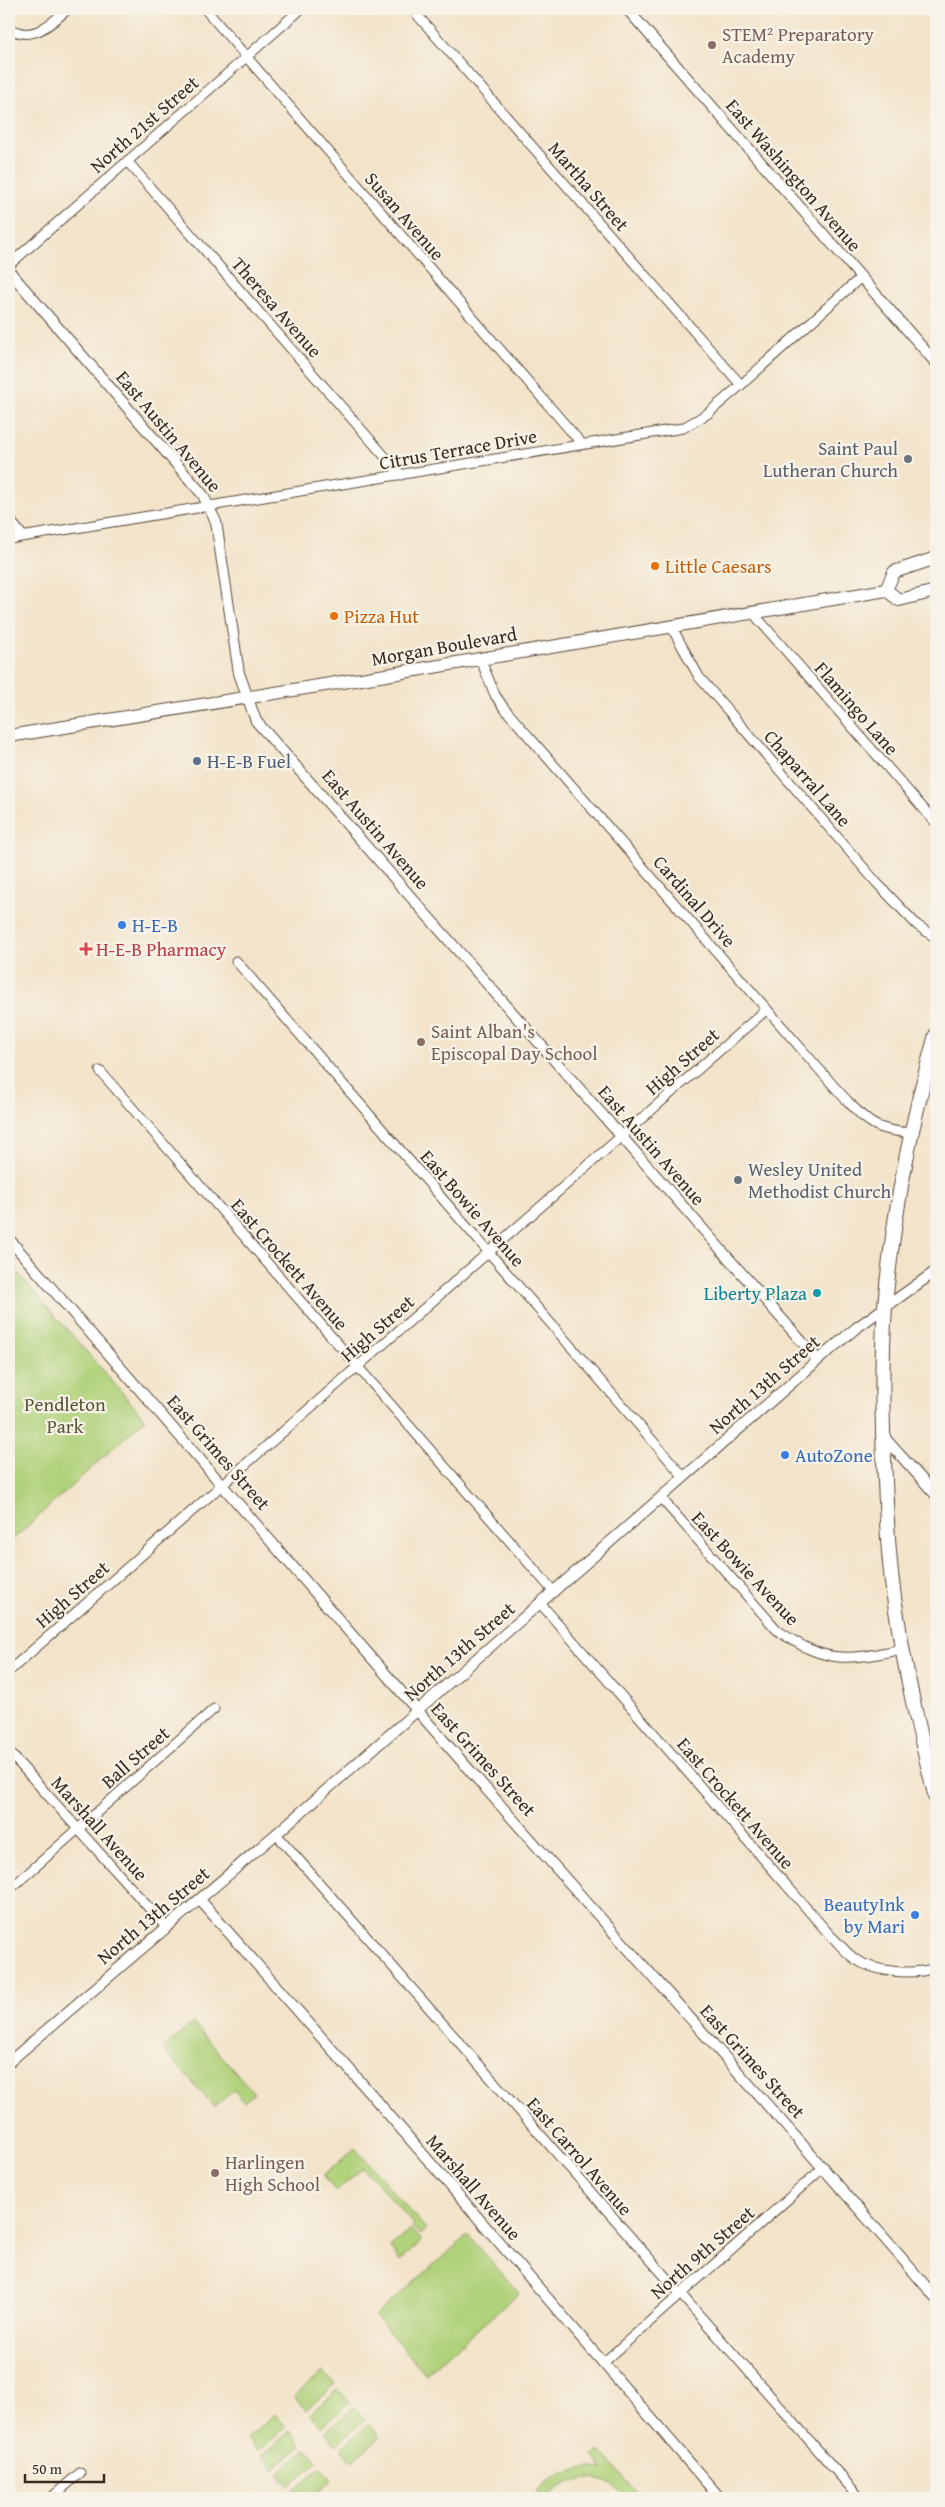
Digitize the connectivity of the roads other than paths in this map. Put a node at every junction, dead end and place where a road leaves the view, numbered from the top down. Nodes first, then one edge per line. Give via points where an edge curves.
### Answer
1 (68, 9) edge
2 (205, 9) edge
3 (300, 9) edge
4 (412, 9) edge
5 (626, 9) edge
6 (9, 28) edge
7 (245, 56) junction
8 (127, 161) junction
9 (9, 264) edge
10 (9, 271) edge
11 (860, 278) junction
12 (936, 363) edge
13 (741, 385) junction
14 (582, 444) junction
15 (402, 475) junction
16 (210, 507) junction
17 (9, 519) edge
18 (23, 536) junction
19 (9, 539) edge
20 (936, 558) edge
21 (886, 590) junction
22 (936, 591) edge
23 (753, 613) junction
24 (671, 626) junction
25 (480, 658) junction
26 (248, 697) junction
27 (9, 736) edge
28 (936, 823) edge
29 (936, 938) edge
30 (236, 961) dead end
31 (767, 1008) junction
32 (936, 1035) edge
33 (100, 1071) dead end
34 (912, 1133) junction
35 (621, 1136) junction
36 (9, 1239) edge
37 (489, 1251) junction
38 (936, 1271) edge
39 (885, 1306) junction
40 (818, 1360) junction
41 (358, 1367) junction
42 (883, 1436) junction
43 (684, 1477) junction
44 (224, 1484) junction
45 (936, 1495) edge
46 (661, 1498) junction
47 (554, 1592) junction
48 (540, 1603) junction
49 (902, 1648) junction
50 (9, 1671) edge
51 (214, 1709) dead end
52 (418, 1711) junction
53 (9, 1752) edge
54 (936, 1798) edge
55 (78, 1829) junction
56 (276, 1834) junction
57 (9, 1890) edge
58 (200, 1900) junction
59 (166, 1927) junction
60 (936, 1968) edge
61 (9, 2062) edge
62 (824, 2167) junction
63 (679, 2293) junction
64 (936, 2298) edge
65 (603, 2363) junction
66 (80, 2473) dead end
67 (51, 2498) edge
68 (720, 2498) edge
69 (860, 2498) edge

1 - 6 street via 43,31 29,34
2 - 7 street, Susan Avenue
3 - 7 street, North 21st Street
4 - 13 street, Martha Street
5 - 11 street, East Washington Avenue
7 - 8 street, North 21st Street
7 - 14 street, Susan Avenue
8 - 9 street, North 21st Street
8 - 15 street, Theresa Avenue
10 - 16 street, East Austin Avenue
11 - 12 street, East Washington Avenue
11 - 13 street, Citrus Terrace Drive
13 - 14 street, Citrus Terrace Drive via 683,428
14 - 15 street, Citrus Terrace Drive
15 - 16 street, Citrus Terrace Drive
16 - 18 street, Citrus Terrace Drive
16 - 26 street, East Austin Avenue via 216,522 239,673
17 - 18 street
18 - 19 street, Citrus Terrace Drive
20 - 21 main road via 894,572
21 - 22 main road via 899,600
21 - 23 main road, Morgan Boulevard
23 - 24 main road, Morgan Boulevard
23 - 28 street, Flamingo Lane
24 - 25 main road, Morgan Boulevard
24 - 29 street, Chaparral Lane via 699,677 876,882 918,925
25 - 26 main road, Morgan Boulevard
25 - 31 street, Cardinal Drive via 504,708
26 - 27 main road, Morgan Boulevard
26 - 35 street, East Austin Avenue via 256,721
30 - 37 street, East Bowie Avenue
31 - 34 street, Cardinal Drive via 870,1123 885,1131
31 - 35 street, High Street
32 - 34 main road
33 - 41 street, East Crockett Avenue
34 - 39 main road
35 - 37 street, High Street
35 - 40 street, East Austin Avenue
36 - 44 street, East Grimes Street
37 - 41 street, High Street
37 - 43 street, East Bowie Avenue
38 - 39 street, North 13th Street
39 - 40 street, North 13th Street
39 - 42 main road
40 - 43 street, North 13th Street
41 - 44 street, High Street
41 - 47 street, East Crockett Avenue
42 - 45 street
42 - 49 main road via 889,1549
43 - 46 street, North 13th Street
44 - 50 street, High Street
44 - 52 street, East Grimes Street
46 - 47 street, North 13th Street
46 - 49 street, East Bowie Avenue via 777,1630 799,1645 819,1655 842,1659
47 - 48 street, North 13th Street
48 - 52 street, North 13th Street
48 - 60 street, East Crockett Avenue via 829,1934 856,1960 888,1971 924,1972
49 - 54 main road
51 - 55 street, Ball Street
52 - 56 street, North 13th Street
52 - 62 street, East Grimes Street
53 - 55 street, Marshall Avenue
55 - 57 street, Ball Street
55 - 59 street, Marshall Avenue
56 - 58 street, North 13th Street
56 - 63 street, East Carrol Avenue
58 - 59 street, North 13th Street
58 - 65 street, Marshall Avenue
59 - 61 street, North 13th Street
62 - 63 street, North 9th Street
62 - 64 street, East Grimes Street
63 - 65 street, North 9th Street
63 - 69 street, East Carrol Avenue
65 - 68 street, Marshall Avenue
66 - 67 street

